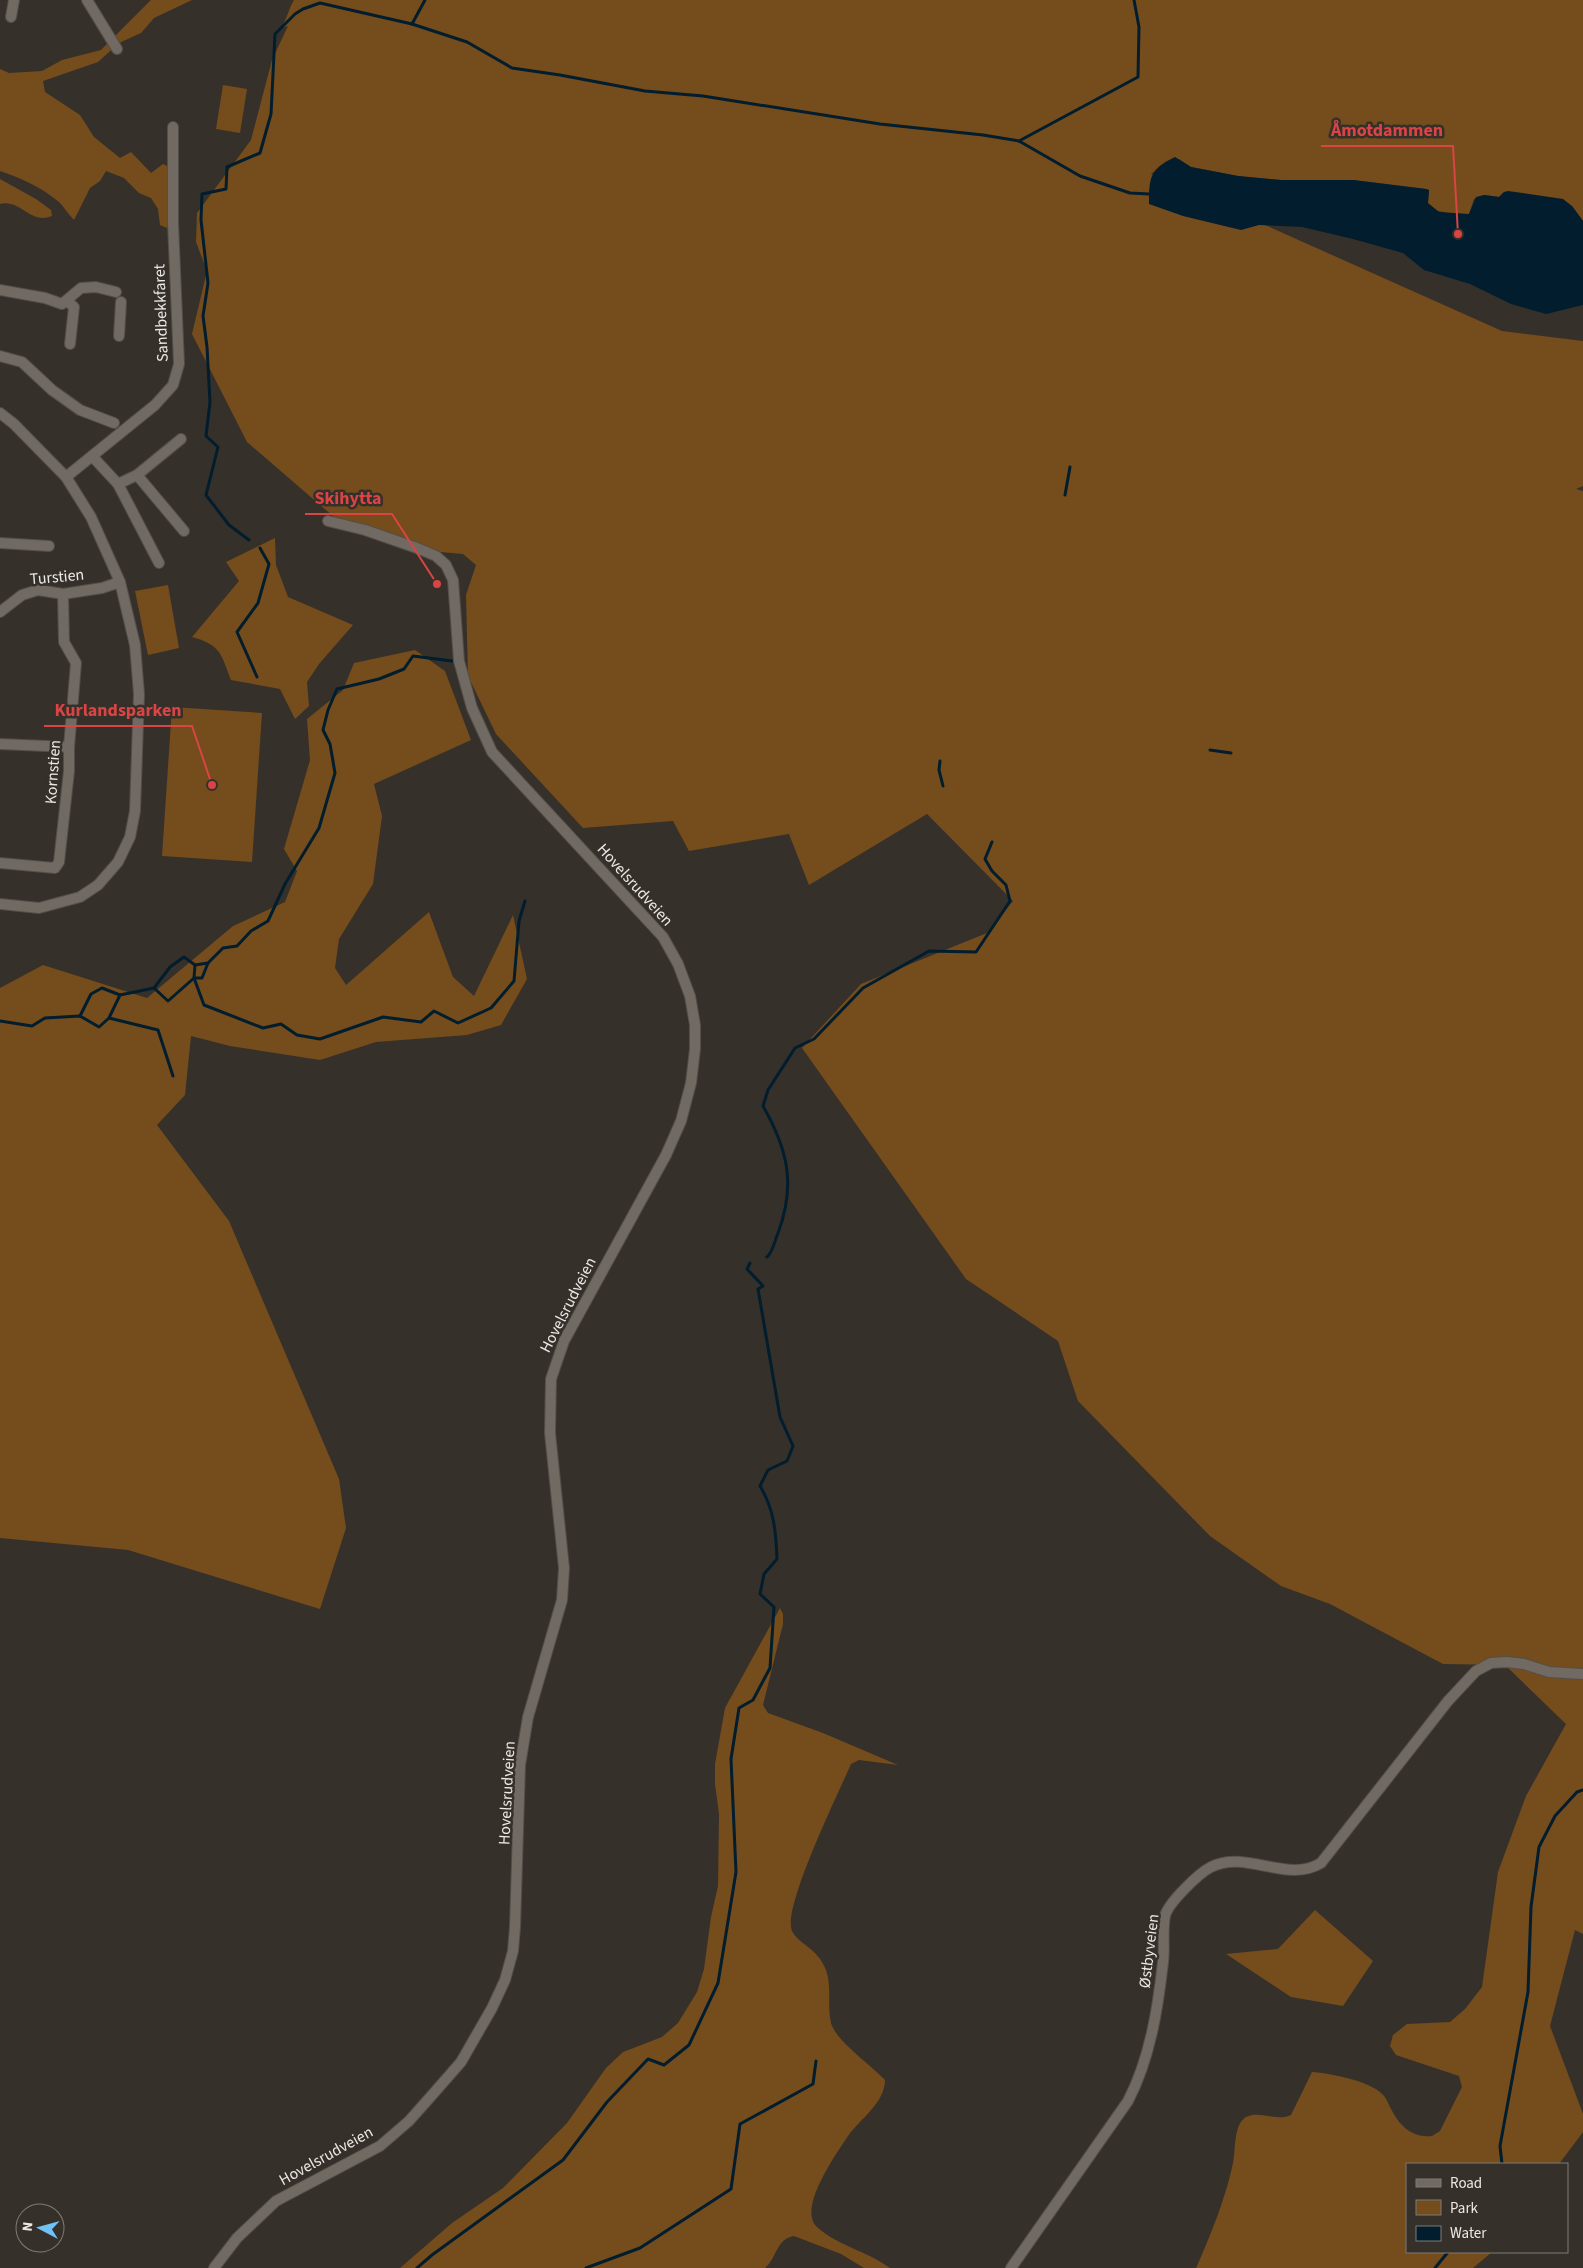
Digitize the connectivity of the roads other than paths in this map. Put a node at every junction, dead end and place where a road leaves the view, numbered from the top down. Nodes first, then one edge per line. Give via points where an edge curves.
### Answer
1 (14, 0) edge
2 (87, 0) edge
3 (11, 17) dead end
4 (117, 49) dead end
5 (173, 127) dead end
6 (0, 290) edge
7 (64, 302) junction
8 (119, 336) dead end
9 (70, 344) dead end
10 (0, 356) edge
11 (0, 413) edge
12 (114, 423) dead end
13 (181, 438) dead end
14 (92, 456) junction
15 (137, 476) junction
16 (66, 477) junction
17 (118, 484) junction
18 (328, 521) dead end
19 (184, 531) dead end
20 (0, 543) edge
21 (49, 546) dead end
22 (160, 563) dead end
23 (120, 582) junction
24 (63, 594) junction
25 (0, 611) edge
26 (0, 744) edge
27 (69, 747) junction
28 (0, 863) edge
29 (0, 904) edge
30 (1583, 1674) edge
31 (214, 2268) edge
32 (1010, 2268) edge

1 - 3 street
2 - 4 street
5 - 14 street, Sandbekkfaret via 173,223 180,352 177,375 167,394
6 - 7 street
7 - 8 street via 81,288 96,287 119,297
7 - 9 street via 74,307
10 - 12 street via 22,362 80,410
11 - 16 street
13 - 15 street
14 - 16 street, Sandbekkfaret
14 - 17 street
15 - 17 street
15 - 19 street
16 - 23 street via 91,517
17 - 22 street
18 - 31 street, Hovelsrudveien via 417,548 436,556 446,565 454,580 459,661 472,708 492,752 663,937 690,996 695,1049 691,1083 681,1121 666,1155 564,1340 551,1379 552,1452 564,1568 562,1600 523,1743 515,1927 505,1980 480,2032 461,2062 408,2121 380,2146 276,2201 237,2238
20 - 21 street
23 - 24 street, Turstien
23 - 29 street via 138,668 134,811 130,837 118,862 98,885 80,897 39,908
24 - 25 street, Turstien via 38,590
24 - 27 street, Kornstien via 64,642 76,663
26 - 27 street
27 - 28 street, Kornstien via 60,862 55,868
30 - 32 street, Østbyveien via 1549,1672 1524,1664 1492,1663 1476,1671 1321,1863 1311,1869 1295,1870 1222,1861 1208,1868 1170,1905 1165,1917 1164,1960 1158,1997 1137,2083 1128,2101

